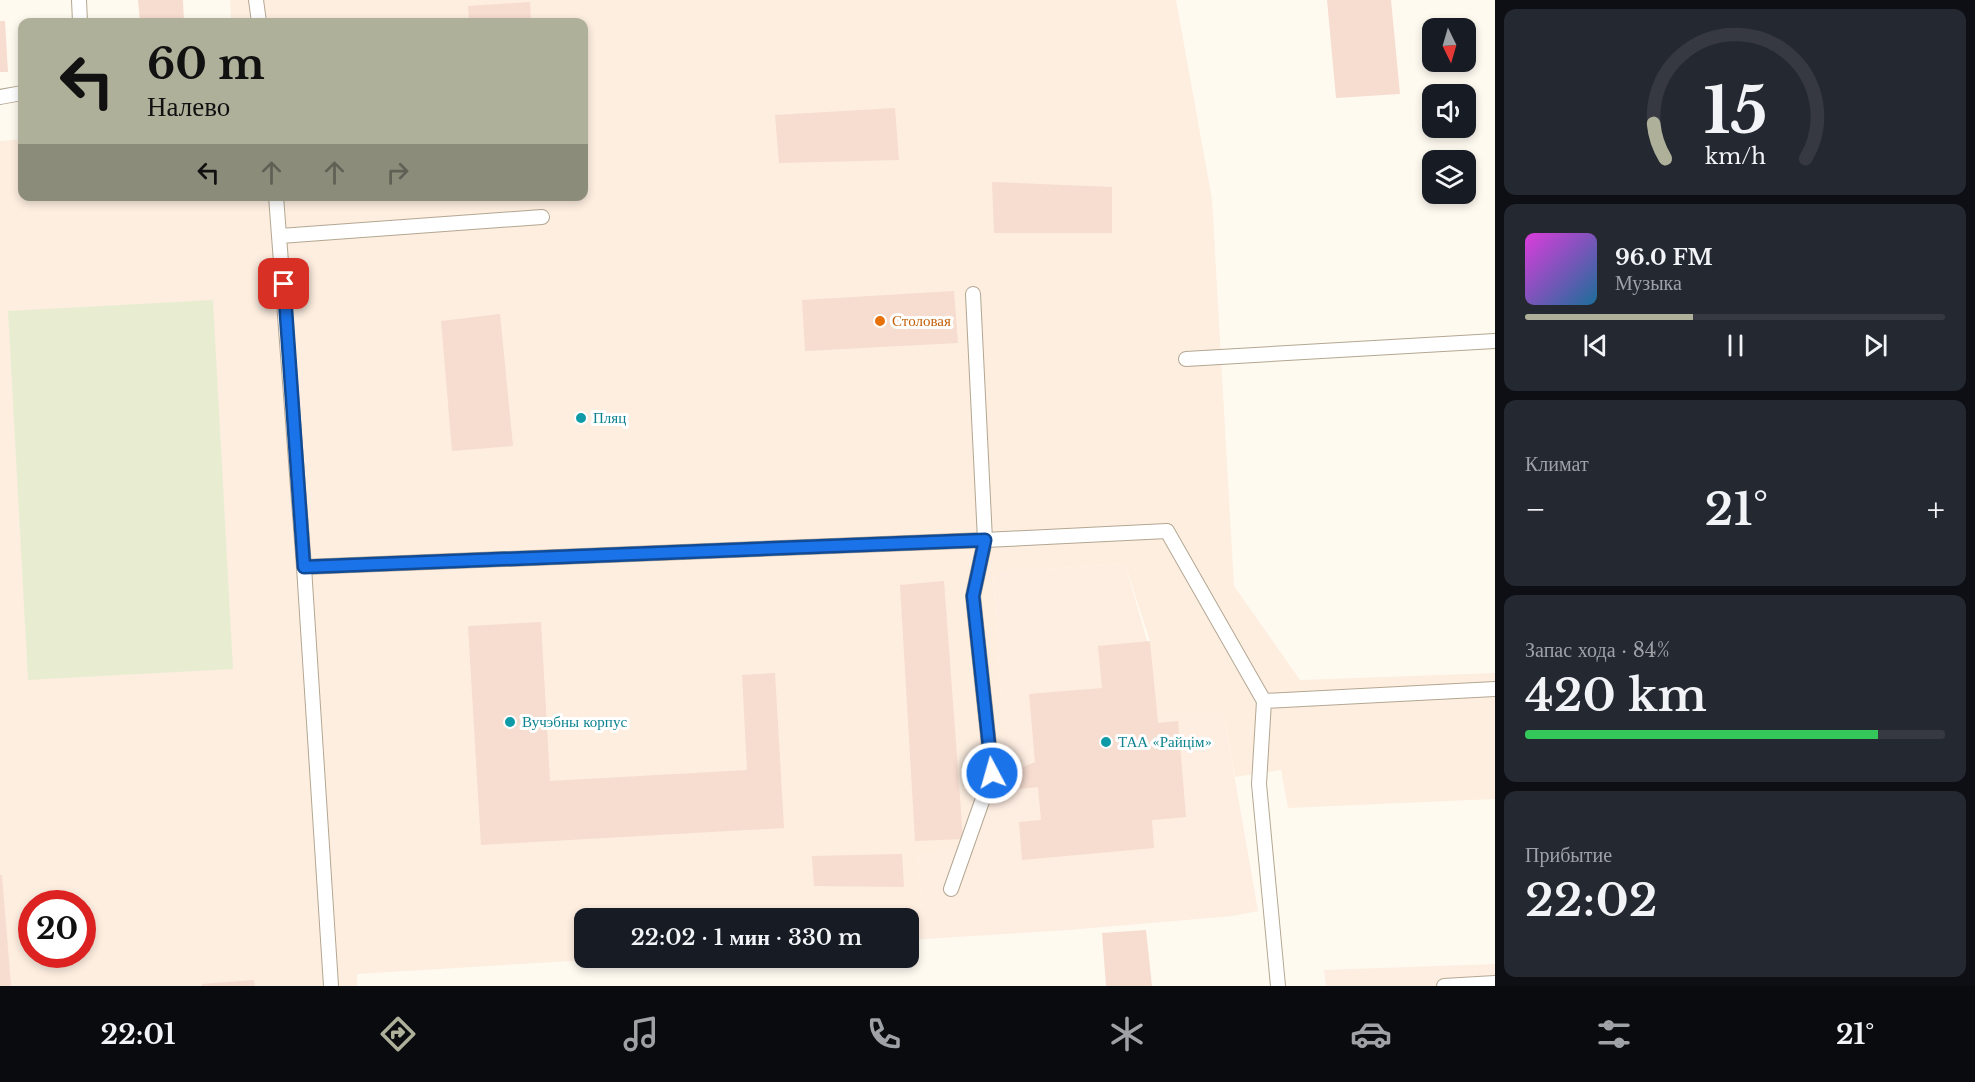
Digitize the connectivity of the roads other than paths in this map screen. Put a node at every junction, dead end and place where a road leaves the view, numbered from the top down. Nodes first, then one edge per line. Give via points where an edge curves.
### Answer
1 (80, 0) edge
2 (256, 0) edge
3 (80, 18) edge
4 (258, 18) edge
5 (18, 94) edge
6 (0, 97) edge
7 (276, 201) edge
8 (542, 216) dead end
9 (280, 236) junction
10 (973, 294) dead end
11 (1495, 341) edge
12 (1186, 359) dead end
13 (985, 540) junction
14 (304, 567) junction
15 (1495, 689) edge
16 (1264, 701) junction
17 (951, 889) dead end
18 (1495, 983) edge
19 (330, 986) edge
20 (1278, 986) edge
21 (1444, 986) edge

1 - 3 lane
2 - 4 lane
5 - 6 lane
7 - 9 lane
8 - 9 lane
9 - 14 lane
10 - 13 lane
11 - 12 lane
13 - 14 lane
13 - 16 lane via 1167,531
13 - 17 lane via 973,596 992,773
14 - 19 lane
15 - 16 lane
16 - 20 lane via 1259,784
18 - 21 lane

